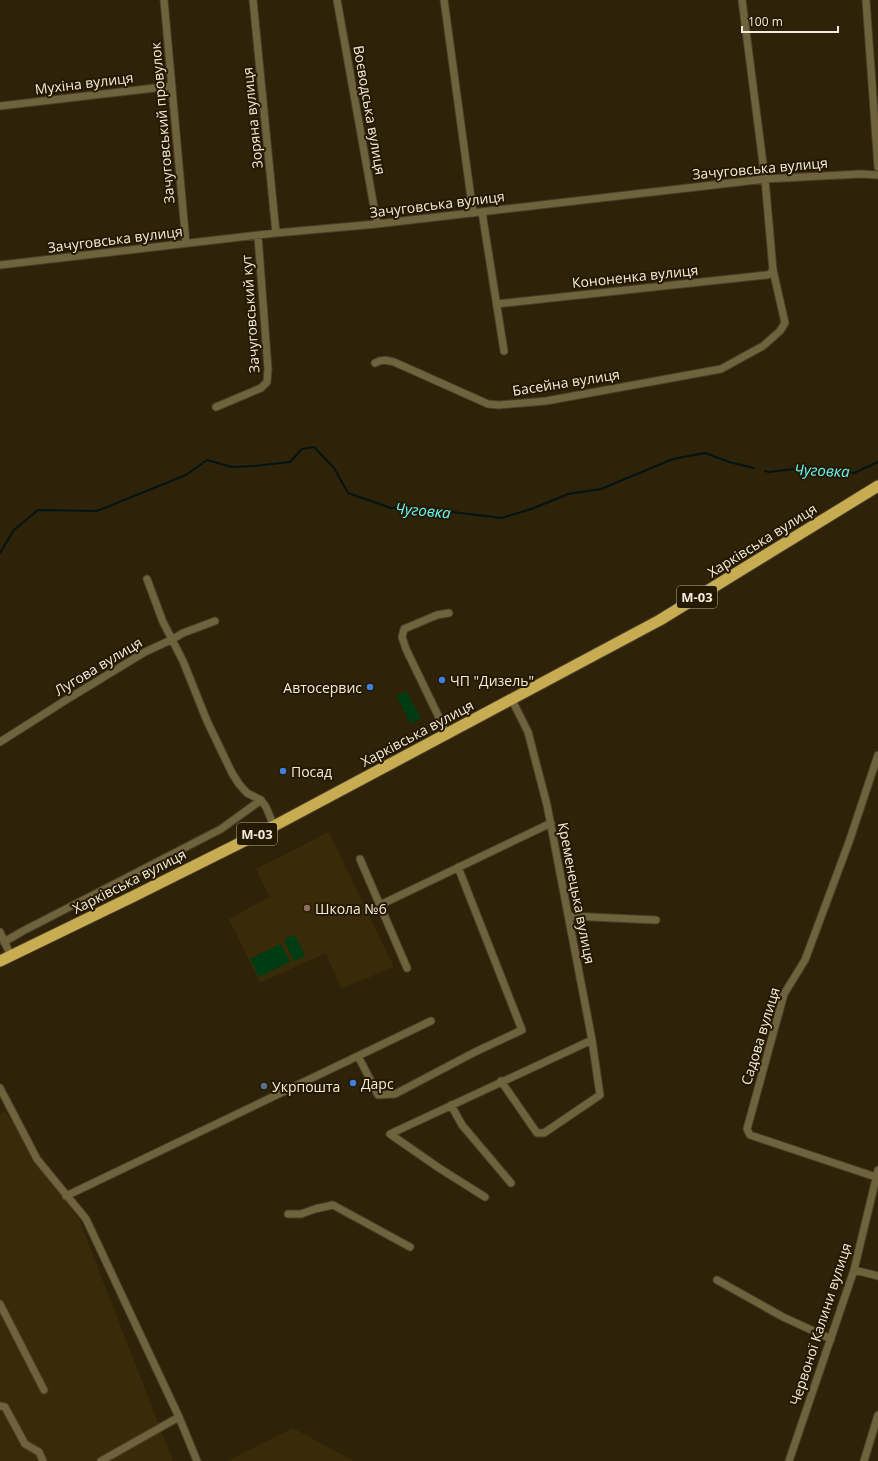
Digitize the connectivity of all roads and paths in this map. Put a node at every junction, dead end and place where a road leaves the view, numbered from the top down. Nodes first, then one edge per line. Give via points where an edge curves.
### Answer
1 (164, 0) edge
2 (253, 0) edge
3 (337, 0) edge
4 (444, 0) edge
5 (742, 0) edge
6 (866, 0) edge
7 (172, 86) junction
8 (0, 106) edge
9 (878, 167) edge
10 (878, 175) edge
11 (765, 179) junction
12 (482, 212) junction
13 (473, 213) junction
14 (377, 224) junction
15 (276, 233) junction
16 (258, 236) junction
17 (186, 243) junction
18 (0, 265) edge
19 (773, 270) junction
20 (497, 304) junction
21 (504, 351) dead end
22 (375, 363) dead end
23 (216, 407) dead end
24 (878, 486) edge
25 (147, 579) dead end
26 (449, 613) dead end
27 (215, 621) dead end
28 (173, 640) junction
29 (512, 700) junction
30 (447, 734) junction
31 (0, 742) edge
32 (878, 755) edge
33 (261, 800) junction
34 (551, 823) junction
35 (274, 826) junction
36 (360, 859) dead end
37 (458, 867) junction
38 (380, 905) junction
39 (569, 916) junction
40 (656, 920) dead end
41 (0, 932) edge
42 (4, 942) junction
43 (11, 956) junction
44 (0, 961) edge
45 (407, 968) dead end
46 (431, 1021) dead end
47 (592, 1040) junction
48 (358, 1056) junction
49 (501, 1081) junction
50 (0, 1088) edge
51 (451, 1105) junction
52 (877, 1174) edge
53 (511, 1183) dead end
54 (66, 1196) junction
55 (485, 1197) dead end
56 (288, 1214) dead end
57 (410, 1247) dead end
58 (854, 1270) junction
59 (878, 1276) edge
60 (717, 1280) dead end
61 (0, 1304) edge
62 (831, 1339) junction
63 (44, 1390) dead end
64 (0, 1406) edge
65 (878, 1415) edge
66 (179, 1417) junction
67 (43, 1461) edge
68 (101, 1461) edge
69 (197, 1461) edge
70 (789, 1461) edge
71 (864, 1461) edge

1 - 7 street, Зачуговський провулок
2 - 15 street, Зоряна вулиця
3 - 14 street, Воєводська вулиця
4 - 13 street
5 - 11 street
6 - 9 street
7 - 8 street, Мухіна вулиця
7 - 17 street, Зачуговський провулок
10 - 11 street, Зачуговська вулиця
11 - 12 street, Зачуговська вулиця
11 - 19 street
12 - 13 street, Зачуговська вулиця
12 - 20 street
13 - 14 street, Зачуговська вулиця
14 - 15 street, Зачуговська вулиця
15 - 16 street, Зачуговська вулиця
16 - 17 street, Зачуговська вулиця
16 - 23 street, Зачуговський кут via 267,382 261,388
17 - 18 street, Зачуговська вулиця
19 - 20 street, Кононенка вулиця via 767,275
19 - 22 street, Басейна вулиця via 785,323 763,346 721,369 546,401 499,405 488,404 394,362 379,360
20 - 21 street
24 - 29 highway, Харківська вулиця / М-03 via 660,620
25 - 28 street via 163,622
26 - 30 street via 437,615 404,629 402,636
27 - 28 street, Лугова вулиця
28 - 31 street, Лугова вулиця via 145,652
28 - 33 street via 184,661 207,721 238,784 246,793
29 - 30 highway, Харківська вулиця / М-03
29 - 34 street, Кременецька вулиця via 528,732
30 - 35 highway, Харківська вулиця / М-03
32 - 52 street, Садова вулиця via 805,960 784,994 747,1129 750,1135
33 - 35 street
33 - 42 street via 221,829
34 - 37 street
34 - 39 street, Кременецька вулиця
35 - 43 highway, Харківська вулиця / М-03
36 - 38 street
37 - 38 street
37 - 48 street via 522,1030 395,1094 378,1095
38 - 45 street
39 - 40 street
39 - 47 street, Кременецька вулиця
41 - 42 street
42 - 43 street
43 - 44 highway, Харківська вулиця / М-03
46 - 48 street
47 - 49 street
47 - 49 street, Кременецька вулиця via 600,1095 544,1133 537,1133
48 - 54 street
49 - 51 street
50 - 54 street via 37,1159
51 - 53 street via 462,1125
51 - 55 street via 390,1134
52 - 58 street, Червоної Калини вулиця
54 - 66 street via 86,1219
56 - 57 street via 301,1214 333,1204
58 - 59 street
58 - 62 street, Червоної Калини вулиця
60 - 62 street
61 - 63 street
62 - 70 street, Червоної Калини вулиця
64 - 67 street via 5,1407 25,1444 39,1452
65 - 71 street
66 - 68 street
66 - 69 street

